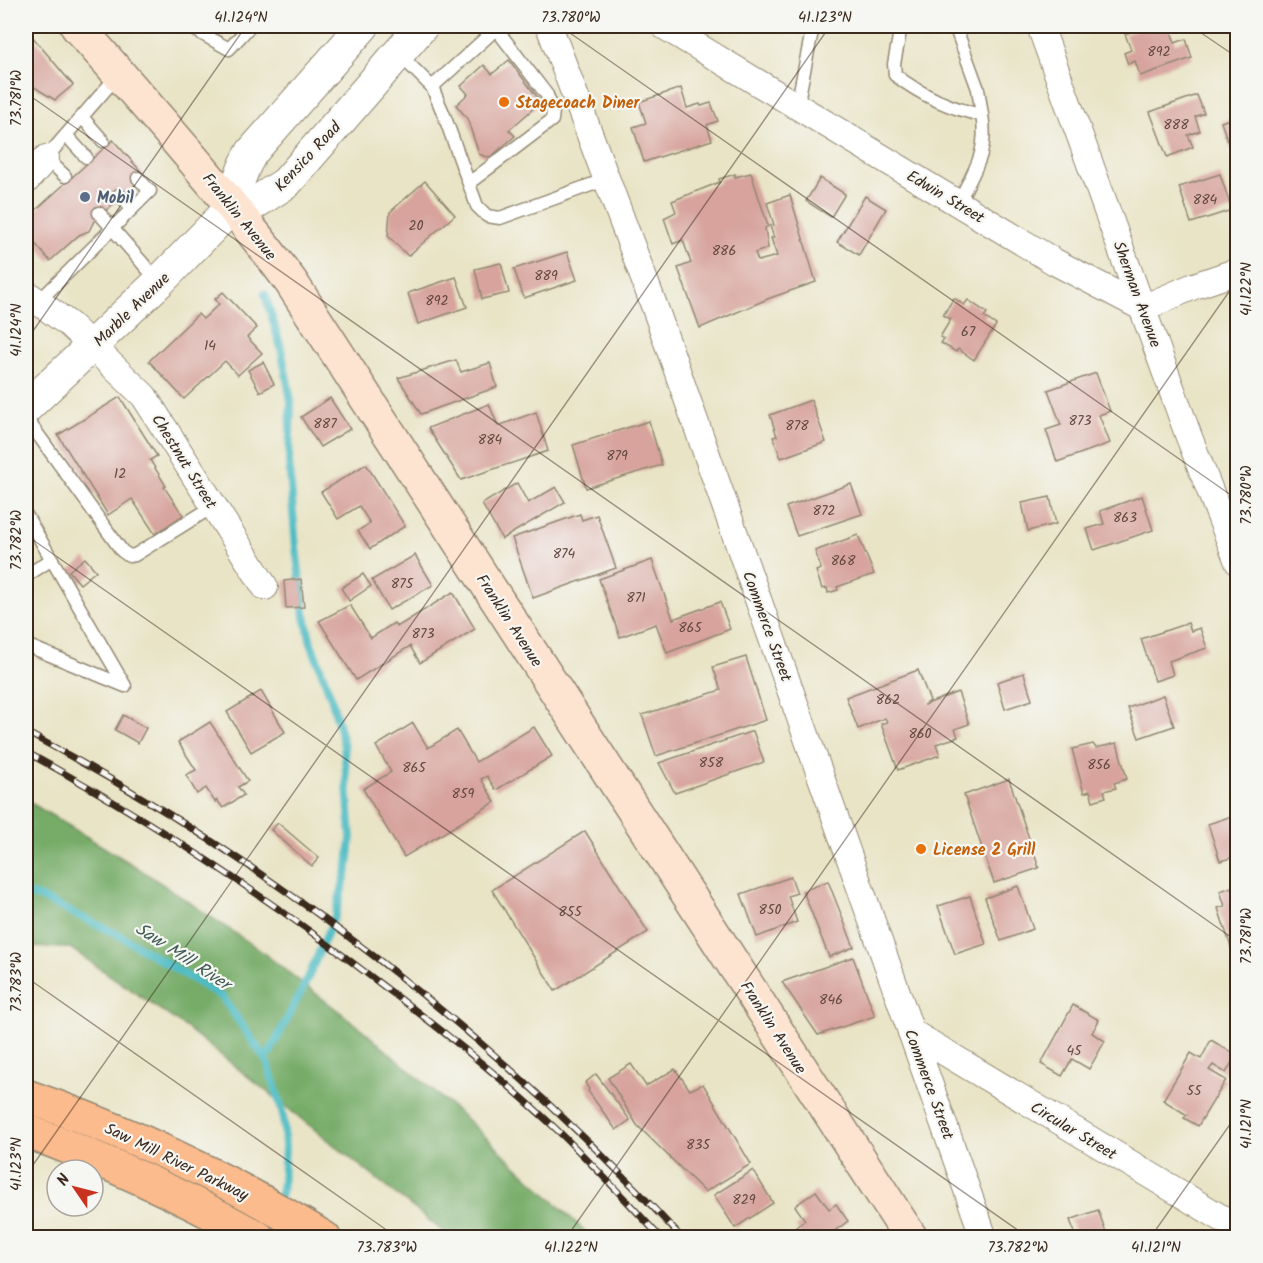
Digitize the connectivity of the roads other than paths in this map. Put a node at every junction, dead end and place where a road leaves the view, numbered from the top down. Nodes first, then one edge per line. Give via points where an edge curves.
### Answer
1 (77, 26) edge
2 (192, 26) edge
3 (250, 26) edge
4 (363, 26) edge
5 (422, 26) edge
6 (549, 26) edge
7 (664, 26) edge
8 (813, 26) edge
9 (901, 26) edge
10 (955, 26) edge
11 (1040, 26) edge
12 (495, 27) edge
13 (398, 53) junction
14 (119, 74) junction
15 (432, 87) junction
16 (797, 106) junction
17 (982, 115) junction
18 (82, 117) junction
19 (66, 135) junction
20 (104, 141) dead end
21 (86, 157) dead end
22 (46, 158) junction
23 (65, 176) dead end
24 (138, 178) dead end
25 (607, 179) junction
26 (26, 181) edge
27 (469, 183) junction
28 (119, 195) dead end
29 (958, 203) junction
30 (233, 206) junction
31 (132, 208) junction
32 (99, 213) dead end
33 (112, 228) junction
34 (1238, 271) edge
35 (159, 282) junction
36 (32, 298) edge
37 (1143, 308) junction
38 (93, 346) junction
39 (26, 408) edge
40 (26, 418) edge
41 (214, 506) junction
42 (26, 515) edge
43 (52, 559) junction
44 (1238, 562) edge
45 (26, 576) edge
46 (265, 587) dead end
47 (26, 645) edge
48 (911, 1032) junction
49 (26, 1096) edge
50 (26, 1131) edge
51 (1238, 1228) edge
52 (245, 1230) edge
53 (320, 1235) edge
54 (984, 1235) edge
55 (911, 1238) edge

1 - 14 main road, Franklin Avenue
2 - 3 lane via 229,49
4 - 30 street via 252,152 242,169
5 - 13 street, Kensico Road
6 - 25 street, Commerce Street
7 - 16 street, Edwin Street
8 - 16 lane
9 - 17 lane via 895,75 959,111
10 - 17 lane via 978,89
11 - 37 street, Sherman Avenue
12 - 15 lane
12 - 27 lane via 547,95 552,120
13 - 15 lane
13 - 30 street, Kensico Road via 286,183 255,203
14 - 18 lane
14 - 30 main road, Franklin Avenue
15 - 27 lane
16 - 29 street, Edwin Street
17 - 29 lane via 985,141
18 - 19 lane
18 - 20 lane
19 - 21 lane
19 - 22 lane
22 - 23 lane
22 - 26 street
24 - 31 lane via 150,191
25 - 27 lane via 500,218 487,216 477,206
25 - 48 street, Commerce Street
28 - 31 lane
29 - 37 street, Edwin Street via 1055,262
30 - 35 street, Marble Avenue
30 - 55 main road, Franklin Avenue via 291,282
31 - 33 lane
32 - 33 lane
33 - 35 lane
33 - 36 lane
34 - 37 street
35 - 38 street, Marble Avenue
36 - 38 street, Chestnut Street via 70,324
37 - 44 street, Sherman Avenue
38 - 39 street, Marble Avenue
38 - 41 street, Chestnut Street via 144,396
40 - 41 lane via 129,556
41 - 46 street, Chestnut Street
42 - 43 lane
43 - 45 lane
43 - 47 lane via 125,686
48 - 51 street, Circular Street
48 - 54 street, Commerce Street
49 - 53 highway, Saw Mill River Parkway via 149,1145
50 - 52 highway, Saw Mill River Parkway via 164,1188

